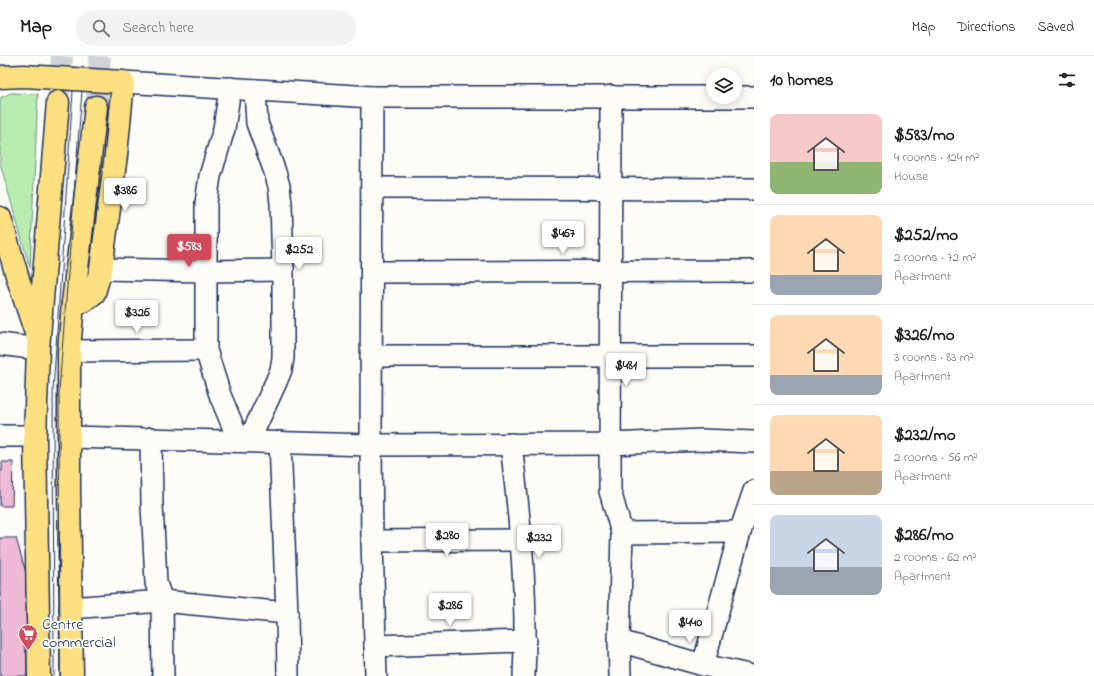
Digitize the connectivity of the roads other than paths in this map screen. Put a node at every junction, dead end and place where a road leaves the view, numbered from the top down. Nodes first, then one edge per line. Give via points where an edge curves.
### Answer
1 (0, 77) edge
2 (123, 82) junction
3 (230, 88) junction
4 (255, 90) junction
5 (611, 96) junction
6 (372, 97) junction
7 (754, 98) edge
8 (58, 102) tunnel mouth
9 (96, 107) tunnel mouth
10 (372, 188) junction
11 (611, 189) junction
12 (754, 189) edge
13 (0, 218) edge
14 (101, 269) junction
15 (283, 270) junction
16 (206, 271) junction
17 (754, 271) edge
18 (372, 272) junction
19 (610, 272) junction
20 (73, 303) junction
21 (0, 344) edge
22 (38, 344) junction
23 (206, 350) junction
24 (69, 351) junction
25 (371, 356) junction
26 (754, 356) edge
27 (610, 357) junction
28 (0, 436) edge
29 (34, 436) junction
30 (68, 437) junction
31 (151, 438) junction
32 (244, 441) junction
33 (280, 442) junction
34 (754, 442) edge
35 (511, 444) junction
36 (610, 444) junction
37 (371, 445) junction
38 (754, 491) edge
39 (740, 532) junction
40 (622, 533) junction
41 (522, 540) junction
42 (372, 541) junction
43 (162, 601) junction
44 (70, 608) junction
45 (287, 613) junction
46 (526, 641) junction
47 (619, 641) junction
48 (375, 646) junction
49 (703, 665) junction
50 (39, 676) edge
51 (72, 676) edge
52 (163, 676) edge
53 (288, 676) edge
54 (376, 676) edge
55 (524, 676) edge
56 (620, 676) edge
57 (753, 676) edge

1 - 2 main road
2 - 3 street
2 - 14 main road
3 - 4 street
3 - 16 street via 224,128 210,176 206,203
4 - 6 street
4 - 15 street via 257,122 279,186
5 - 6 street
5 - 7 street
5 - 11 street
6 - 10 street
8 - 22 main road
9 - 20 main road
10 - 11 street
10 - 18 street
11 - 12 street
11 - 19 street
13 - 22 main road
14 - 16 street
14 - 20 main road via 94,293 84,301
15 - 16 street
15 - 32 street via 284,345 281,370
16 - 23 street
17 - 19 street
18 - 19 street
18 - 25 street
19 - 27 street
20 - 24 main road
21 - 22 street
22 - 29 main road
23 - 24 street
23 - 32 street via 220,395
24 - 30 main road
25 - 27 street
25 - 37 street
26 - 27 street
27 - 36 street
28 - 29 street
29 - 50 main road
30 - 31 street
30 - 44 main road
31 - 32 street
31 - 43 street via 156,583
32 - 33 street
33 - 37 street
33 - 45 street
34 - 36 street via 702,440
35 - 36 street
35 - 37 street
35 - 41 street
36 - 40 street via 610,491
37 - 42 street
38 - 39 street
39 - 40 street
39 - 49 street
40 - 47 street
41 - 42 street
41 - 46 street
42 - 48 street
43 - 44 street
43 - 45 street
43 - 52 street
44 - 51 main road
45 - 53 street
46 - 48 street
46 - 55 street
47 - 49 street
47 - 56 street
48 - 54 street
49 - 57 street

